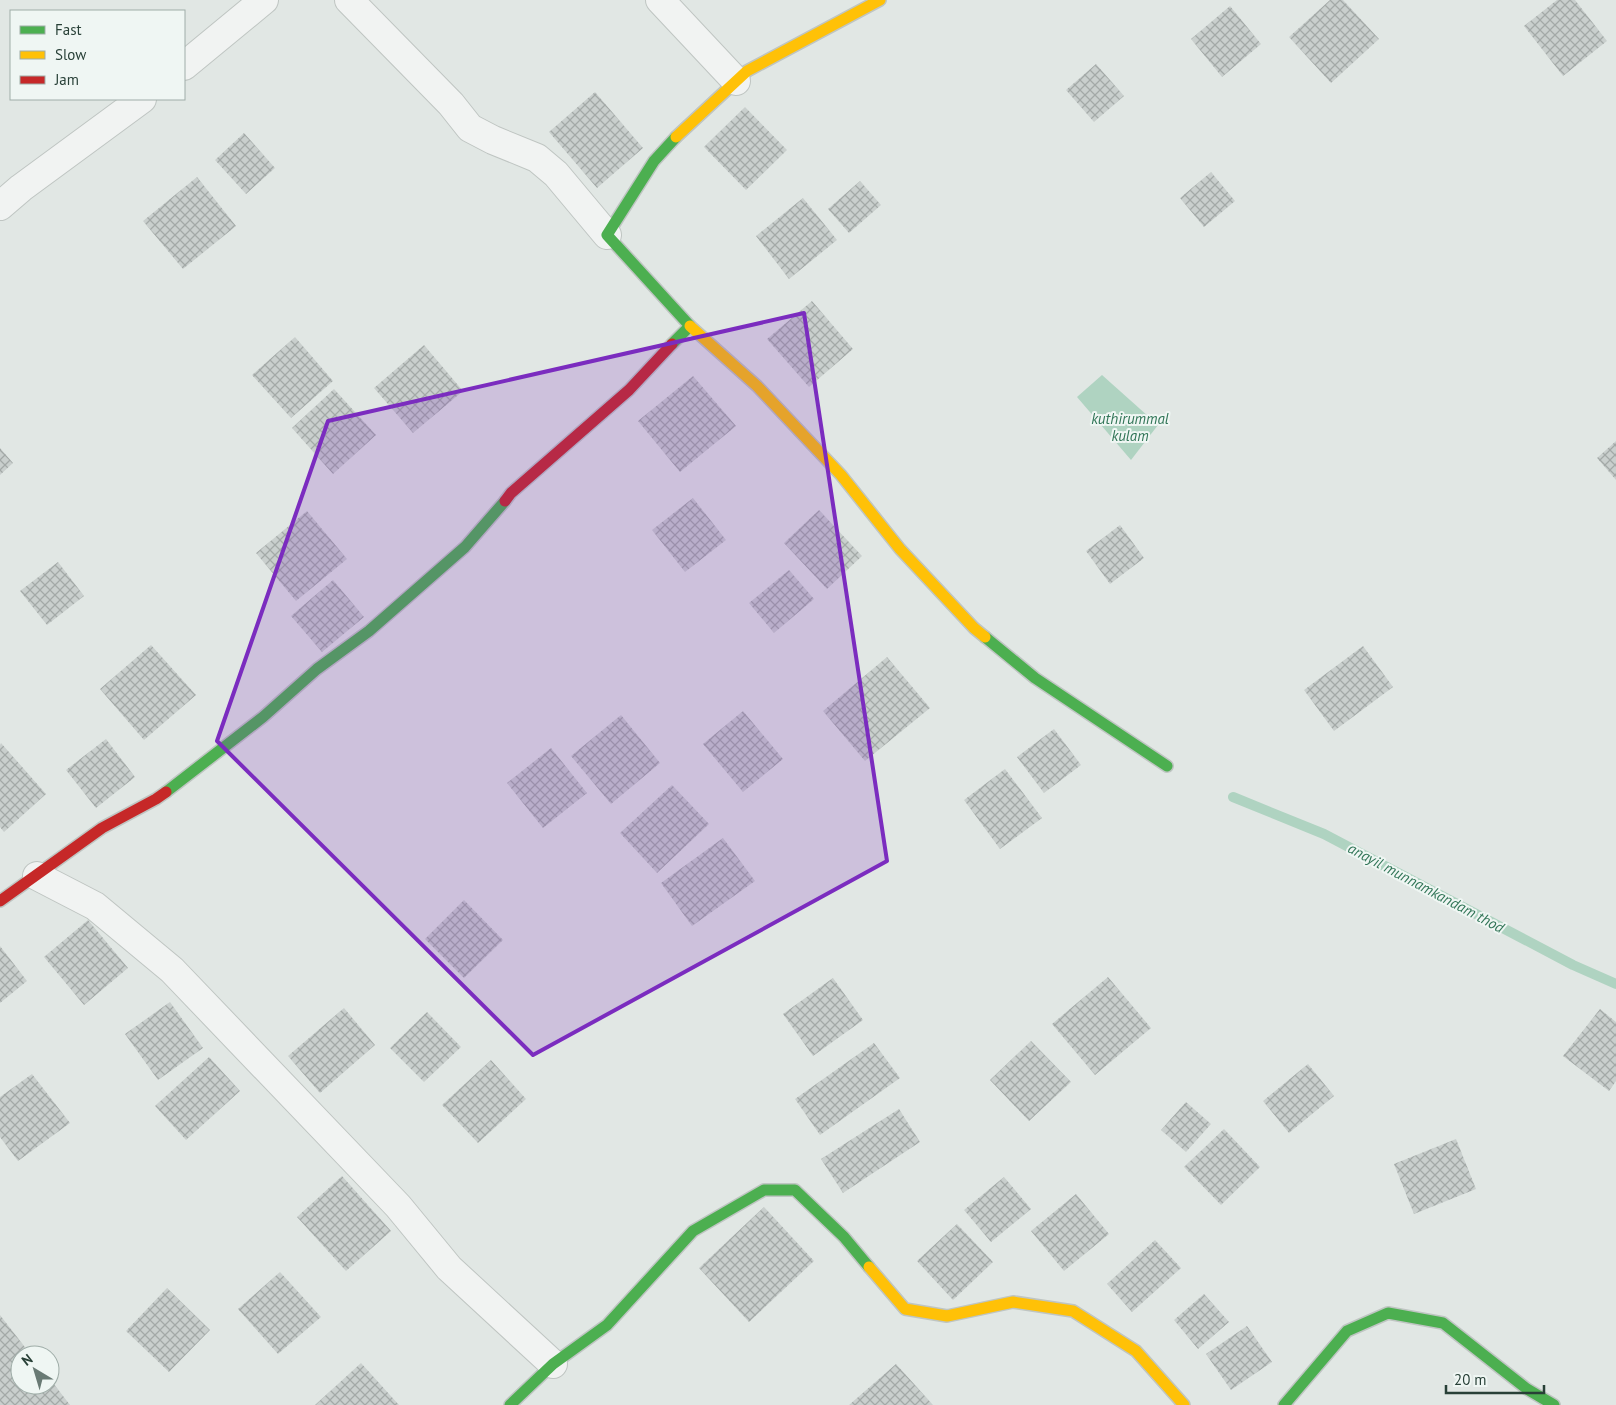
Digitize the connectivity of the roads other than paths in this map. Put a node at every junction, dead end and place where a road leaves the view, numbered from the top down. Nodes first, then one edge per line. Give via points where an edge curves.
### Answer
1 (264, 0) edge
2 (349, 0) edge
3 (660, 0) edge
4 (880, 0) edge
5 (185, 65) edge
6 (736, 81) junction
7 (141, 100) edge
8 (0, 206) edge
9 (607, 235) junction
10 (690, 326) junction
11 (1166, 766) dead end
12 (37, 876) junction
13 (0, 901) edge
14 (553, 1364) junction
15 (510, 1405) edge
16 (1184, 1405) edge
17 (1284, 1405) edge
18 (1554, 1405) edge

1 - 5 street
2 - 9 street via 470,128 537,158 556,174
3 - 6 street
4 - 6 street via 747,71
6 - 9 street via 684,128 654,162
7 - 8 street
9 - 10 street
10 - 11 street via 757,386 841,475 900,549 974,628 1035,678
10 - 12 street via 629,390 511,493 465,547 369,631 156,799 102,828
12 - 13 street
12 - 14 street via 95,906 172,970 398,1206 448,1268
14 - 15 street
14 - 16 street via 607,1325 693,1231 764,1190 795,1190 844,1237 905,1309 947,1316 1013,1302 1073,1311 1136,1350
17 - 18 street via 1348,1331 1388,1313 1443,1324 1527,1389

